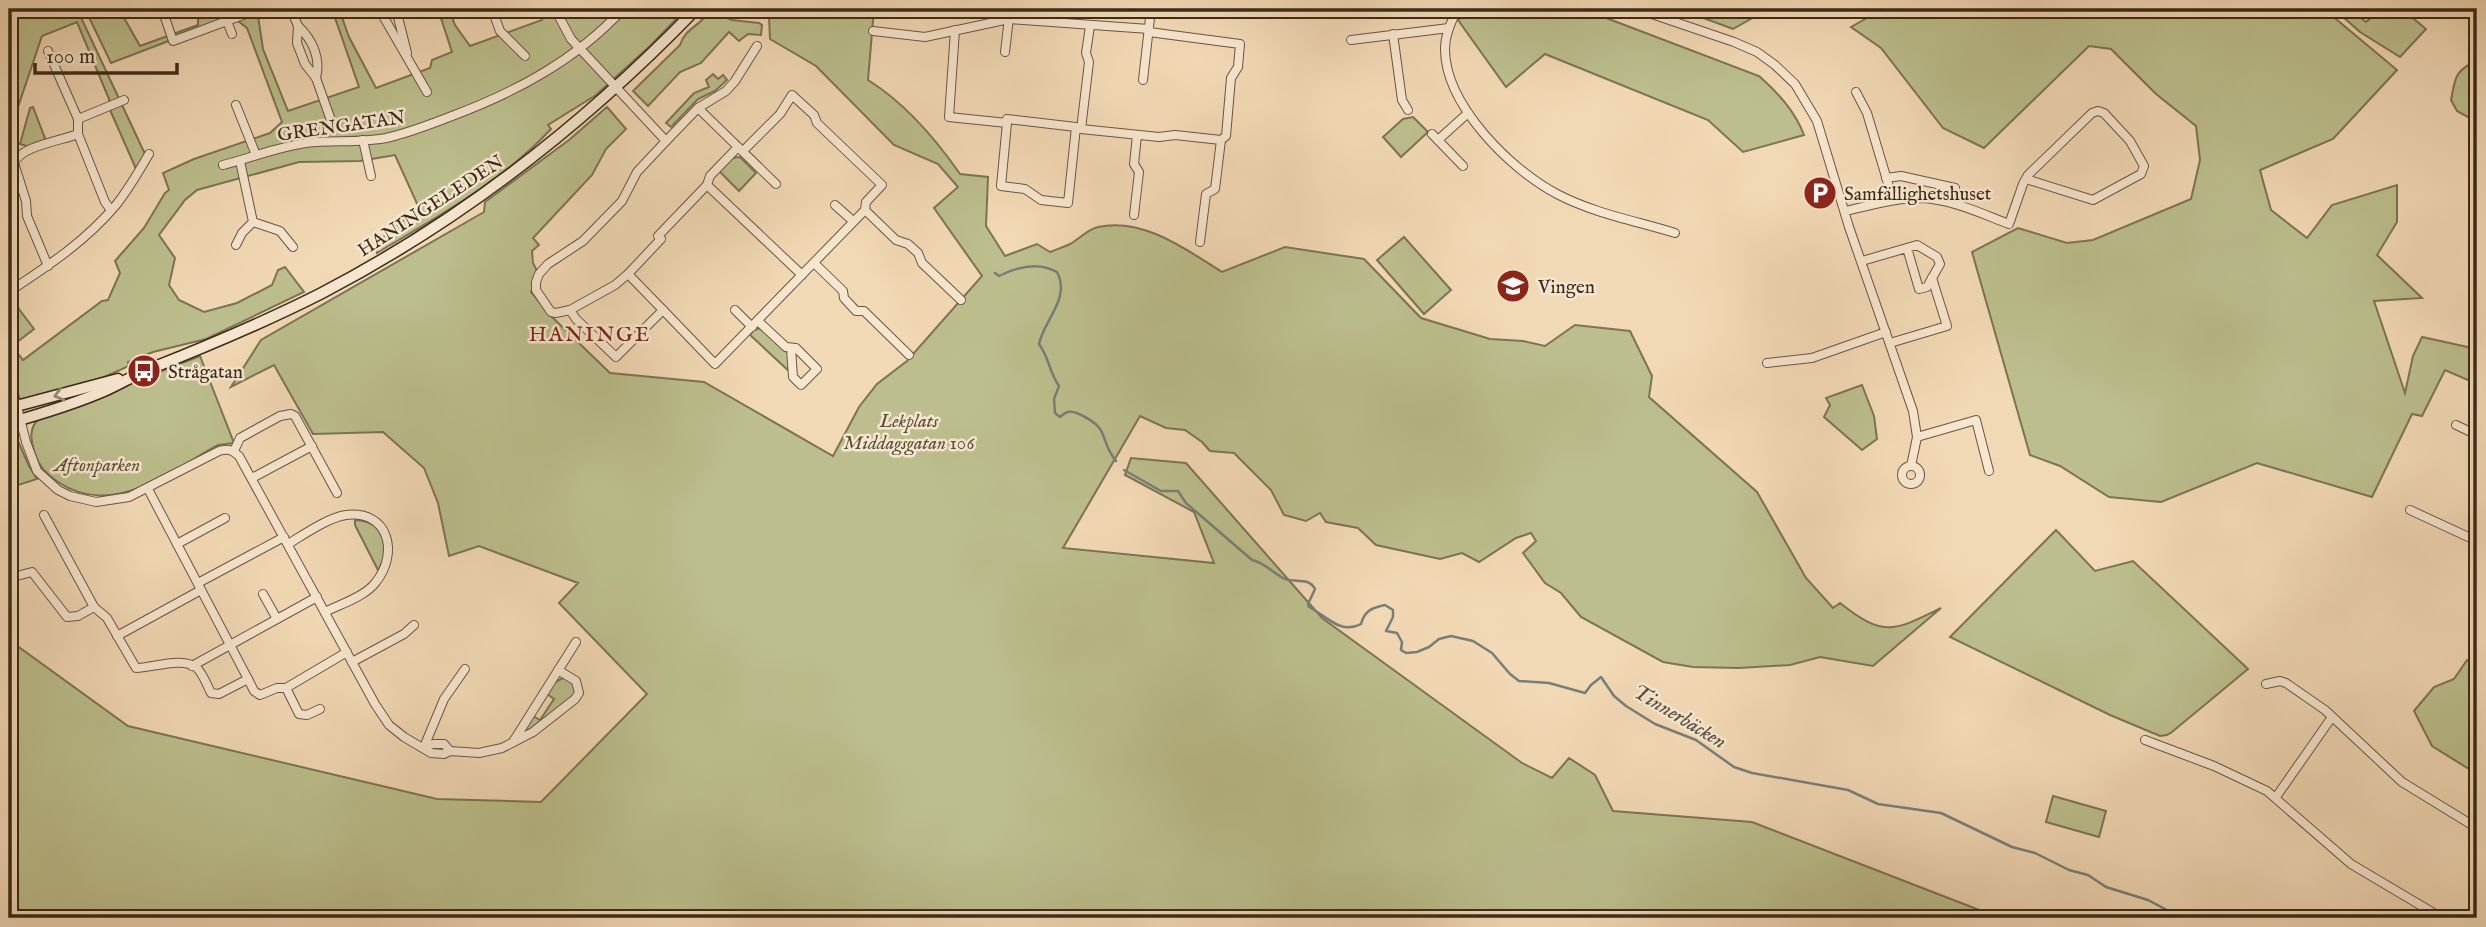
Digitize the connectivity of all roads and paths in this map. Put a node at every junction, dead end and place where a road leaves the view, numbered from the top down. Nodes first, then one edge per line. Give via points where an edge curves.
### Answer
1 (161, 9) edge
2 (259, 9) edge
3 (291, 9) edge
4 (379, 9) edge
5 (396, 9) edge
6 (555, 9) edge
7 (623, 9) edge
8 (696, 9) edge
9 (1010, 9) edge
10 (1151, 9) edge
11 (1458, 9) edge
12 (1637, 9) edge
13 (492, 10) edge
14 (1009, 19) junction
15 (227, 21) junction
16 (298, 26) junction
17 (1090, 26) junction
18 (1449, 28) junction
19 (206, 29) junction
20 (955, 30) junction
21 (873, 31) dead end
22 (1149, 31) junction
23 (232, 34) dead end
24 (1393, 34) junction
25 (210, 39) dead end
26 (1351, 40) dead end
27 (757, 46) dead end
28 (579, 49) junction
29 (48, 51) dead end
30 (1005, 52) dead end
31 (525, 56) dead end
32 (409, 62) junction
33 (316, 78) junction
34 (1143, 80) dead end
35 (615, 88) junction
36 (427, 92) dead end
37 (1856, 92) dead end
38 (124, 100) dead end
39 (236, 105) dead end
40 (698, 108) junction
41 (1408, 110) dead end
42 (1468, 113) junction
43 (78, 119) junction
44 (1007, 123) junction
45 (333, 125) dead end
46 (1078, 128) junction
47 (78, 134) junction
48 (1137, 135) junction
49 (363, 140) junction
50 (1221, 140) junction
51 (666, 141) junction
52 (740, 149) junction
53 (149, 154) dead end
54 (256, 155) junction
55 (240, 161) junction
56 (223, 165) dead end
57 (1463, 166) dead end
58 (371, 176) dead end
59 (1886, 178) junction
60 (2026, 179) junction
61 (776, 184) dead end
62 (707, 185) junction
63 (20, 186) junction
64 (1955, 188) dead end
65 (9, 191) edge
66 (1893, 200) junction
67 (835, 205) dead end
68 (111, 210) junction
69 (865, 210) junction
70 (1845, 211) junction
71 (1134, 215) dead end
72 (853, 221) junction
73 (253, 222) junction
74 (1675, 233) dead end
75 (1200, 242) dead end
76 (236, 245) dead end
77 (293, 247) dead end
78 (1907, 248) junction
79 (1862, 261) junction
80 (814, 263) junction
81 (48, 266) junction
82 (628, 274) junction
83 (802, 275) junction
84 (1932, 278) junction
85 (9, 291) edge
86 (961, 300) dead end
87 (9, 310) edge
88 (570, 310) junction
89 (663, 310) junction
90 (735, 310) dead end
91 (755, 324) junction
92 (1886, 332) junction
93 (1890, 343) junction
94 (791, 348) dead end
95 (909, 355) dead end
96 (1767, 363) dead end
97 (144, 371) junction
98 (9, 375) edge
99 (13, 407) edge
100 (15, 421) edge
101 (2456, 425) dead end
102 (2477, 435) edge
103 (1917, 438) junction
104 (312, 446) junction
105 (234, 451) junction
106 (1911, 466) dead end
107 (1989, 471) dead end
108 (252, 478) junction
109 (148, 489) junction
110 (337, 493) dead end
111 (2410, 510) dead end
112 (44, 515) dead end
113 (225, 518) dead end
114 (286, 540) junction
115 (2477, 541) edge
116 (177, 544) junction
117 (9, 578) edge
118 (199, 587) junction
119 (263, 594) dead end
120 (317, 597) junction
121 (94, 607) junction
122 (325, 612) junction
123 (277, 619) junction
124 (414, 625) dead end
125 (117, 636) junction
126 (576, 642) dead end
127 (230, 645) junction
128 (347, 652) junction
129 (352, 662) junction
130 (192, 666) junction
131 (466, 668) dead end
132 (558, 670) junction
133 (248, 679) junction
134 (2266, 684) dead end
135 (286, 688) junction
136 (320, 709) dead end
137 (2332, 717) junction
138 (2145, 740) dead end
139 (513, 742) junction
140 (424, 747) junction
141 (2276, 797) junction
142 (2477, 828) edge
143 (2442, 918) edge

1 - 19 street via 173,41
2 - 15 street
3 - 16 street, GRENGATAN
4 - 32 street, GRENGATAN
5 - 32 street, GRENGATAN
6 - 28 street
7 - 28 street, GRENGATAN
8 - 35 main road, HANINGELEDEN
9 - 14 street
10 - 22 street
11 - 18 street
12 - 70 street via 1746,47 1790,79 1814,112
13 - 31 street via 500,31
14 - 17 street
14 - 20 street
14 - 30 street
15 - 19 street
15 - 23 street
16 - 33 street, GRENGATAN via 297,43
16 - 33 street, GRENGATAN via 308,35 316,54
17 - 22 street
17 - 46 street
18 - 24 street
18 - 42 street via 1445,48 1449,73
19 - 25 street
20 - 21 street via 925,37
20 - 44 street via 949,117
22 - 34 street
22 - 50 street via 1240,44 1238,67 1231,78 1226,136
24 - 26 street
24 - 41 street via 1402,100
27 - 40 street via 726,92
28 - 35 street
28 - 49 street, GRENGATAN via 545,73 485,104 407,132
29 - 43 street
32 - 36 street, GRENGATAN
33 - 45 street, GRENGATAN
35 - 51 street
35 - 97 main road, HANINGELEDEN via 512,173 408,243 291,309
37 - 59 street
38 - 43 street
39 - 54 street, GRENGATAN
40 - 51 street
40 - 52 street
42 - 57 street via 1435,137
42 - 74 street via 1505,155 1542,185 1577,203
43 - 47 street
44 - 46 street via 1007,119
44 - 46 street via 1001,186 1025,189 1041,200 1068,203
46 - 48 street
47 - 63 street via 19,155 13,169
47 - 68 street
48 - 50 street
48 - 71 street
49 - 54 street, GRENGATAN via 308,143
49 - 58 street
50 - 75 street via 1215,189 1206,194
51 - 88 street via 637,172 622,201 583,241 539,274 536,290 551,312
52 - 61 street
52 - 62 street via 710,176
52 - 69 street via 780,114 792,95 882,186 866,202
53 - 68 street
54 - 55 street, GRENGATAN
55 - 56 street, GRENGATAN
55 - 73 street
59 - 64 street via 1901,176
59 - 66 street
60 - 60 street via 2098,111 2130,141 2144,166 2141,174 2093,200
60 - 66 street via 2009,224 1937,200
62 - 82 street
62 - 83 street
63 - 65 street
63 - 81 street
66 - 70 street
67 - 72 street
68 - 81 street
69 - 72 street
69 - 86 street via 896,240 918,253 922,263
70 - 79 street
72 - 80 street
73 - 76 street
73 - 77 street via 279,231
78 - 79 street
78 - 84 street via 1917,245 1937,257 1940,264
78 - 84 street via 1919,289 1927,287
79 - 92 street
80 - 83 street
80 - 95 street via 856,311 864,312
81 - 85 street
82 - 88 street
82 - 89 street
83 - 91 street
84 - 93 street via 1947,326
85 - 87 street
88 - 89 street via 616,357
89 - 91 street via 715,364
90 - 91 street
91 - 94 street
92 - 93 street
92 - 96 street via 1812,358
93 - 103 street via 1913,411
97 -> 99 main road, HANINGELEDEN
97 - 100 main road, HANINGELEDEN via 71,404
98 - 99 street
99 - 100 street
100 - 109 street via 37,471 58,490 96,502 129,498
101 - 102 street
103 - 106 street
103 - 107 street via 1976,420
104 - 105 street via 296,416 286,414 240,438
104 - 108 street
104 - 110 street
105 - 108 street
105 - 109 street via 219,451
108 - 114 street
109 - 116 street
111 - 115 street
112 - 121 street
113 - 116 street
114 - 118 street
114 - 120 street
114 - 122 street via 346,515 368,519 385,531 389,557 375,584
116 - 118 street
117 - 121 street via 32,572 67,617
118 - 125 street
118 - 127 street
119 - 123 street
120 - 122 street
120 - 123 street
121 - 125 street
122 - 128 street
123 - 127 street
124 - 129 street
125 - 130 street via 136,668 168,663
126 - 132 street
127 - 130 street
127 - 133 street
128 - 129 street
128 - 135 street
129 - 140 street via 389,725
130 - 133 street via 212,693
131 - 140 street via 435,716
132 - 139 street
132 - 139 street via 576,681 575,699 533,733
133 - 135 street via 260,695
134 - 137 street via 2286,683
135 - 136 street via 299,714
137 - 141 street
137 - 142 street via 2402,782
138 - 141 street via 2214,766
139 - 140 street via 479,753 437,754
141 - 143 street via 2351,864

